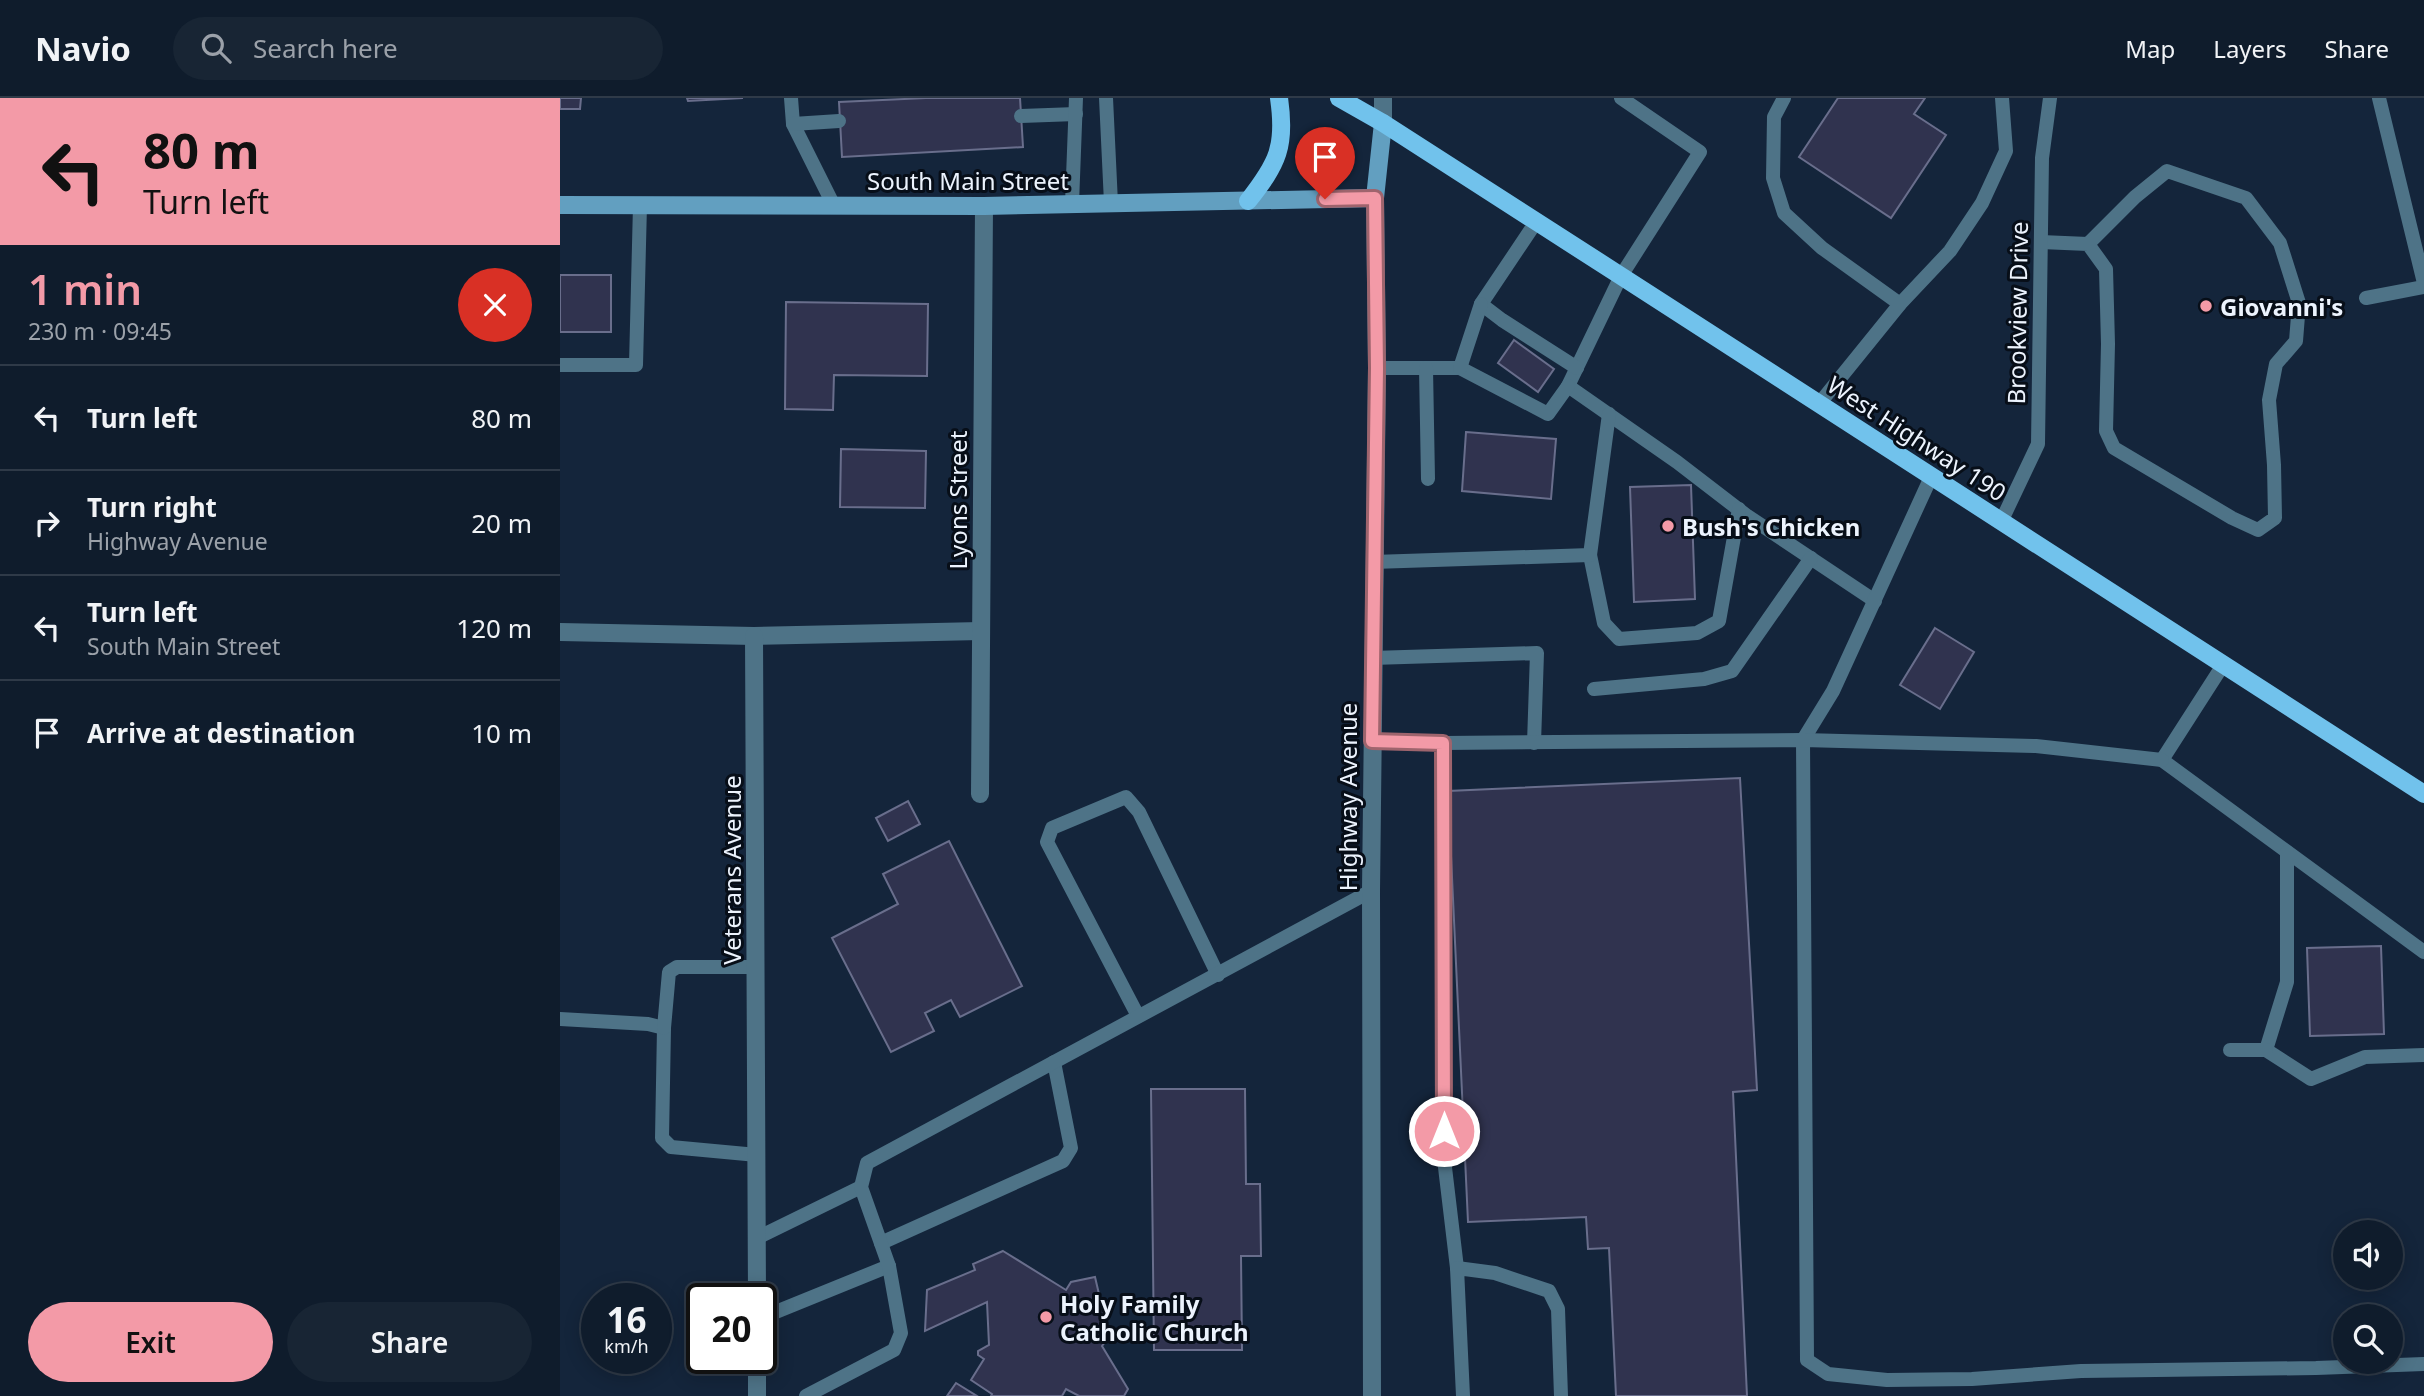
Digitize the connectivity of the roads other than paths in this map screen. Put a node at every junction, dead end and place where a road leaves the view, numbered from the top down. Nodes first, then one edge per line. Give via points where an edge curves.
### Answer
1 (791, 98) edge
2 (1076, 98) edge
3 (1106, 98) edge
4 (1279, 98) edge
5 (1339, 98) edge
6 (1383, 98) edge
7 (1621, 98) edge
8 (1784, 98) edge
9 (2002, 98) edge
10 (2050, 98) edge
11 (2379, 98) edge
12 (1076, 114) junction
13 (1021, 116) dead end
14 (839, 121) dead end
15 (1383, 123) junction
16 (793, 124) junction
17 (1375, 198) junction
18 (1248, 201) junction
19 (1111, 203) junction
20 (1072, 204) junction
21 (560, 205) edge
22 (640, 205) junction
23 (834, 206) junction
24 (984, 206) junction
25 (1536, 222) junction
26 (2041, 243) junction
27 (2088, 243) junction
28 (1621, 276) junction
29 (2424, 285) edge
30 (2365, 298) dead end
31 (1481, 304) junction
32 (1900, 304) junction
33 (560, 365) edge
34 (1377, 368) junction
35 (1426, 368) junction
36 (1460, 368) junction
37 (1577, 368) junction
38 (1568, 386) junction
39 (1819, 404) junction
40 (1609, 414) junction
41 (1931, 477) junction
42 (1428, 479) dead end
43 (1739, 509) junction
44 (2001, 522) junction
45 (1590, 555) junction
46 (1811, 558) junction
47 (1373, 562) junction
48 (1875, 601) junction
49 (981, 631) junction
50 (560, 632) edge
51 (754, 636) junction
52 (1372, 658) junction
53 (2223, 665) junction
54 (1594, 689) dead end
55 (1802, 740) junction
56 (1372, 741) junction
57 (1443, 743) junction
58 (1534, 743) junction
59 (2162, 760) junction
60 (980, 793) dead end
61 (2424, 794) edge
62 (2287, 852) junction
63 (1371, 891) junction
64 (2424, 952) edge
65 (756, 967) junction
66 (1218, 975) junction
67 (1138, 1016) junction
68 (560, 1019) edge
69 (664, 1028) junction
70 (2230, 1050) dead end
71 (2266, 1050) junction
72 (2424, 1055) edge
73 (1054, 1062) junction
74 (757, 1155) junction
75 (861, 1187) junction
76 (757, 1238) junction
77 (881, 1243) junction
78 (889, 1266) junction
79 (1457, 1268) junction
80 (758, 1283) edge
81 (777, 1312) edge
82 (2424, 1364) edge
83 (757, 1374) edge
84 (757, 1396) edge
85 (806, 1396) edge
86 (1372, 1396) edge
87 (1463, 1396) edge
88 (1561, 1396) edge

1 - 16 lane
2 - 12 lane
3 - 19 lane
4 - 18 main road via 1282,131 1278,156
5 - 15 main road, West Highway 190
6 - 15 street
7 - 28 lane via 1700,152
8 - 32 lane via 1774,117 1773,178 1784,213 1822,248
9 - 32 lane via 2006,151 1982,203 1950,251
10 - 26 lane, Brookview Drive via 2042,158
11 - 29 lane
12 - 13 lane
12 - 20 lane
14 - 16 lane
15 - 17 main road
15 - 25 main road, West Highway 190
16 - 23 lane
17 - 18 main road, South Main Street
17 - 34 street, Highway Avenue
18 - 19 main road, South Main Street
19 - 20 main road, South Main Street
20 - 24 main road, South Main Street
21 - 22 main road, South Main Street
22 - 23 main road, South Main Street
22 - 33 lane via 636,365
23 - 24 main road, South Main Street
24 - 49 street, Lyons Street
25 - 28 main road, West Highway 190
25 - 31 lane
26 - 27 lane
26 - 44 lane, Brookview Drive via 2038,444
27 - 27 lane via 2106,269 2106,432 2115,448 2258,530 2275,518 2269,400 2276,364 2296,341 2299,303 2280,243 2246,198 2167,171
28 - 37 lane
28 - 39 main road, West Highway 190
29 - 30 lane
31 - 36 lane
31 - 37 lane
32 - 39 lane
34 - 35 lane
34 - 47 street, Highway Avenue
35 - 36 lane
35 - 42 lane
36 - 38 lane via 1548,414
37 - 38 lane
38 - 40 lane
39 - 41 main road, West Highway 190
40 - 43 lane
40 - 45 lane
41 - 44 main road, West Highway 190
41 - 48 lane
43 - 45 lane via 1719,621 1697,634 1619,639 1604,623
43 - 46 lane
44 - 53 main road, West Highway 190
45 - 47 lane
46 - 48 lane
46 - 54 lane via 1732,671 1703,679
47 - 52 street, Highway Avenue
48 - 55 lane via 1833,691
49 - 51 street
49 - 60 street, Lyons Street
50 - 51 street
51 - 65 street, Veterans Avenue
52 - 56 street, Highway Avenue
52 - 58 lane via 1537,653
53 - 59 lane
53 - 61 main road, West Highway 190
55 - 58 lane
55 - 59 lane via 2036,746
55 - 82 lane via 1807,1360 1828,1374 1887,1380
56 - 57 lane
56 - 63 street, Highway Avenue
57 - 58 lane
57 - 79 lane via 1444,1158
59 - 62 lane
62 - 64 lane
62 - 71 lane via 2287,982
63 - 66 lane
63 - 86 street, Highway Avenue
65 - 69 lane via 677,967 669,972
65 - 74 street, Veterans Avenue
66 - 67 lane
66 - 67 lane via 1139,812 1126,797 1052,828 1047,842
67 - 73 lane
68 - 69 lane
69 - 74 lane via 662,1138 671,1147
70 - 71 lane
71 - 72 lane via 2311,1079 2365,1057
73 - 75 lane via 867,1163
73 - 77 lane via 1071,1147 1063,1161
74 - 76 street, Veterans Avenue
75 - 76 lane
75 - 77 lane
76 - 80 street, Veterans Avenue
77 - 78 lane
78 - 81 lane
78 - 85 lane via 901,1334 894,1350
79 - 87 lane
79 - 88 lane via 1495,1273 1549,1291 1558,1309
83 - 84 street

